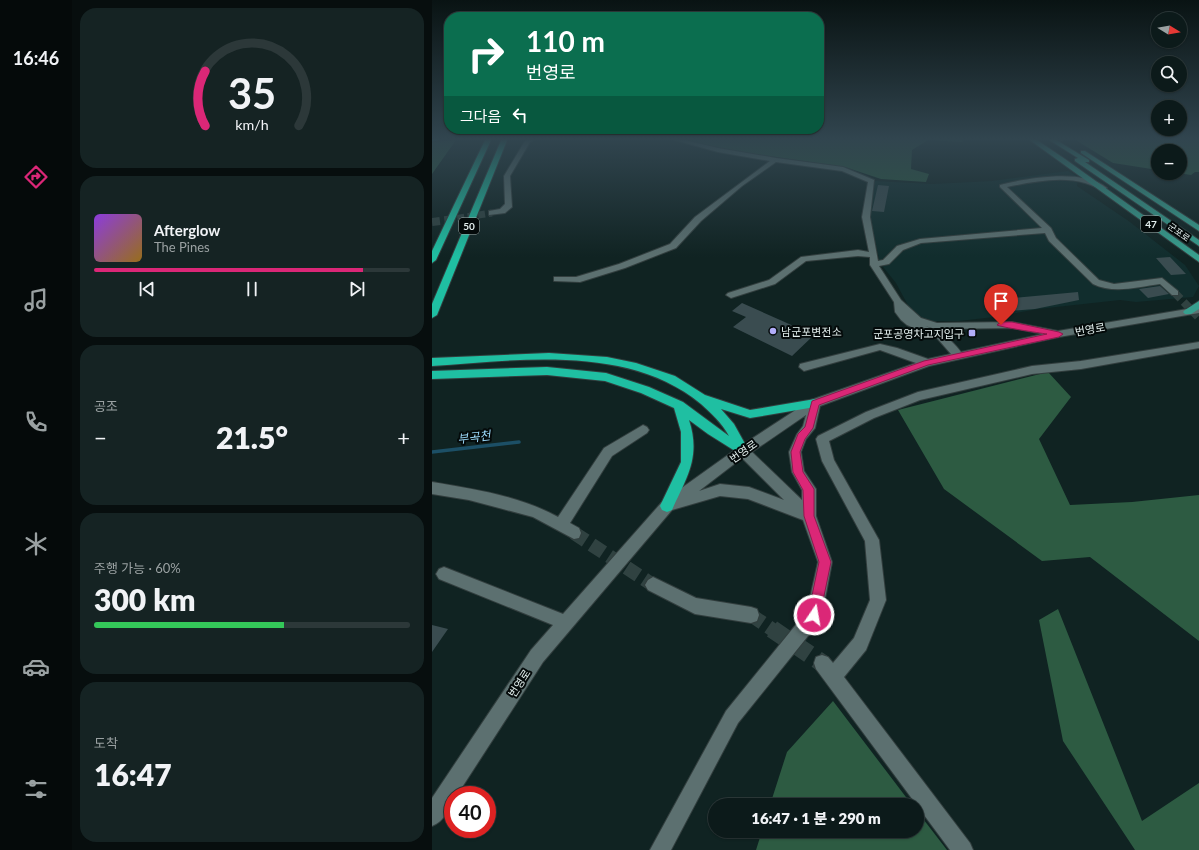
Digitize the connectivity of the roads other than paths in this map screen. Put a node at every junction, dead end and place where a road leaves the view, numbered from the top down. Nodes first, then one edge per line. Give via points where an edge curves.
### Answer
1 (470, 178) edge
2 (489, 178) edge
3 (507, 178) edge
4 (750, 178) edge
5 (864, 178) edge
6 (1087, 178) edge
7 (1103, 178) edge
8 (1112, 178) edge
9 (1124, 178) edge
10 (1103, 189) junction
11 (492, 213) tunnel mouth
12 (1190, 222) junction
13 (1199, 224) edge
14 (1199, 229) edge
15 (1048, 230) junction
16 (1199, 237) edge
17 (1199, 244) edge
18 (1199, 259) edge
19 (432, 260) edge
20 (874, 260) junction
21 (557, 279) dead end
22 (1174, 293) tunnel mouth
23 (731, 294) dead end
24 (898, 302) junction
25 (1199, 304) edge
26 (1199, 310) edge
27 (1188, 312) junction
28 (1199, 314) edge
29 (432, 315) edge
30 (1059, 334) junction
31 (1199, 345) edge
32 (958, 356) junction
33 (432, 362) edge
34 (927, 363) junction
35 (804, 367) dead end
36 (432, 375) edge
37 (704, 399) junction
38 (815, 403) junction
39 (679, 405) junction
40 (809, 428) junction
41 (643, 430) dead end
42 (822, 439) junction
43 (743, 451) junction
44 (432, 488) edge
45 (667, 506) junction
46 (809, 516) junction
47 (560, 526) junction
48 (574, 533) tunnel mouth
49 (444, 574) dead end
50 (653, 585) tunnel mouth
51 (751, 615) tunnel mouth
52 (567, 623) junction
53 (432, 816) edge
54 (660, 850) edge
55 (963, 850) edge

1 - 19 highway, 50
2 - 29 highway, 50
3 - 11 street via 509,205 502,211
4 - 21 street via 698,219 673,246 577,280
5 - 20 street via 872,181 866,217
6 - 10 main road, 군포로 / 47
7 - 17 main road, 군포로 / 47
8 - 16 main road, 군포로 / 47
9 - 12 main road, 군포로 / 47
10 - 15 street via 1086,181 1065,179 1002,186
10 - 18 main road, 군포로 / 47
12 - 13 street
12 - 14 main road, 군포로 / 47
15 - 20 street via 920,241 900,248 886,262
15 - 22 street via 1052,240 1096,282 1114,287 1162,281
20 - 23 street via 858,253 804,259 772,282
20 - 24 street
24 - 30 street via 918,320 936,326 1012,325
24 - 32 street via 898,310 903,318 946,340
25 - 27 main road
26 - 27 street, 번영로
27 - 28 main road
27 - 30 street, 번영로
30 - 32 street, 번영로
31 - 42 street via 1081,365 1032,370 918,396 870,415
32 - 34 street, 번영로
33 - 37 highway via 556,358 611,362 664,375
34 - 35 street via 880,347
34 - 38 street, 번영로
36 - 39 highway via 547,371 606,377
37 - 38 highway via 750,414
37 - 43 highway via 729,425
38 - 40 street
38 - 43 street, 번영로
39 - 43 highway via 712,432
39 - 45 highway via 687,432 687,462
40 - 42 street
40 - 46 street via 801,437 796,452 798,472 808,489
41 - 47 street via 608,452
42 - 55 street via 828,460 872,540 878,600 860,644 828,670
43 - 45 street, 번영로
43 - 46 street
44 - 47 street via 469,494 536,512
45 - 46 street via 720,490 749,493
45 - 52 street, 번영로
46 - 54 street via 825,562 814,615 732,717
47 - 48 street
49 - 52 street
50 - 51 street via 695,606
52 - 53 street, 번영로 via 537,656

